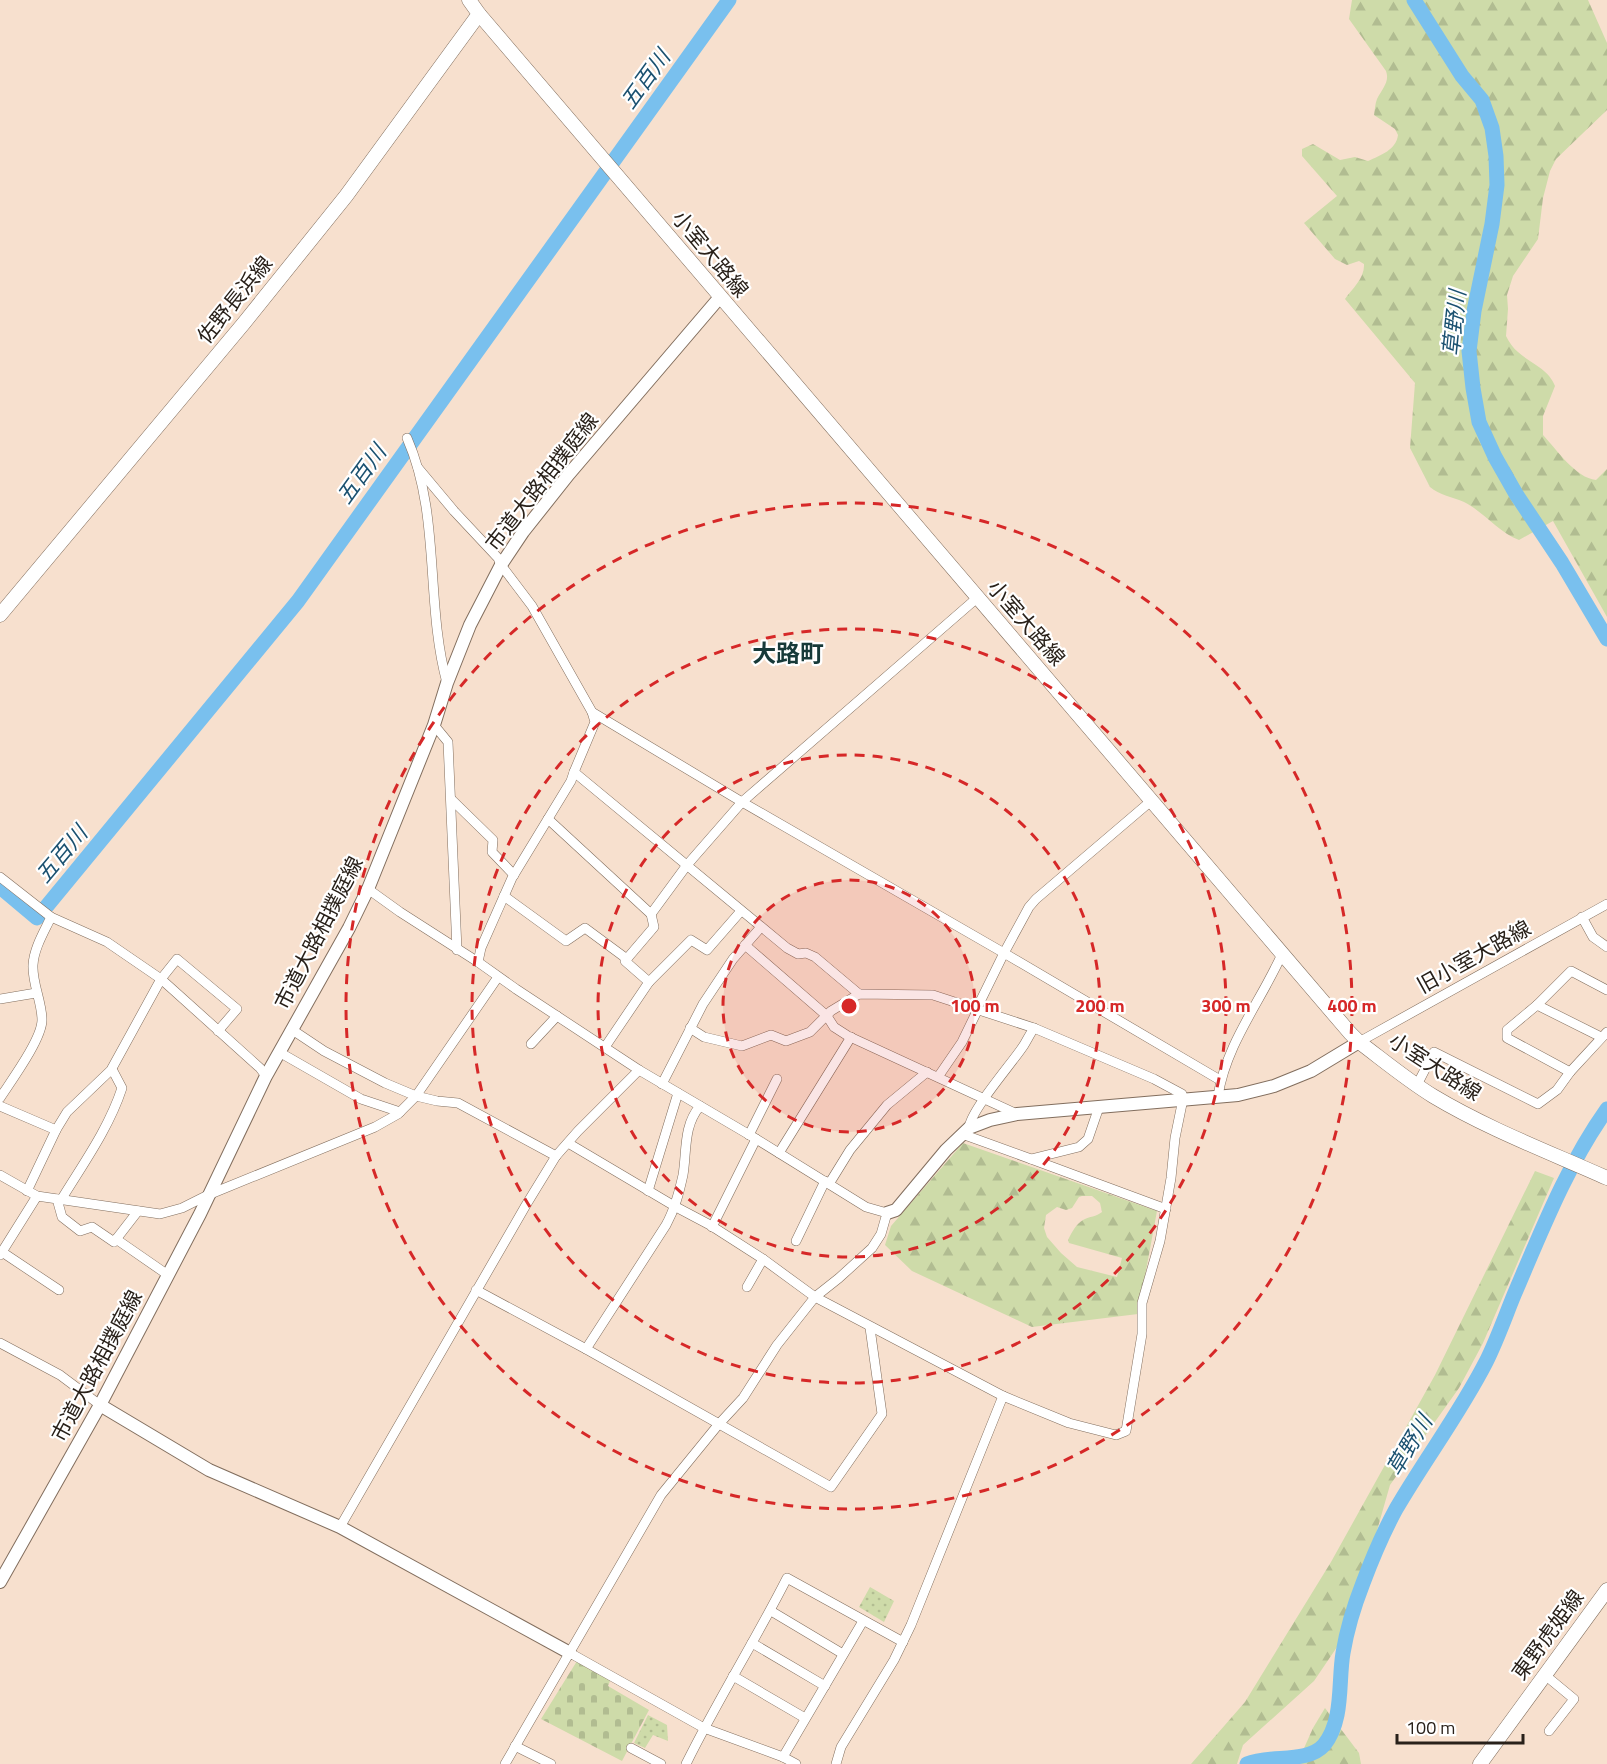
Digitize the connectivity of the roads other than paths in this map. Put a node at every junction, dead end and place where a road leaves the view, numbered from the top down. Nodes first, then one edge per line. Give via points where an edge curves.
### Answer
1 (469, 0) edge
2 (478, 14) junction
3 (720, 297) junction
4 (407, 438) dead end
5 (418, 468) junction
6 (501, 565) junction
7 (977, 598) junction
8 (0, 615) edge
9 (447, 683) junction
10 (592, 712) junction
11 (434, 725) junction
12 (574, 771) junction
13 (451, 799) junction
14 (1150, 801) junction
15 (742, 802) junction
16 (548, 819) junction
17 (687, 865) junction
18 (514, 875) junction
19 (0, 877) edge
20 (368, 889) junction
21 (504, 896) junction
22 (1607, 904) edge
23 (741, 911) junction
24 (651, 914) junction
25 (50, 916) junction
26 (1582, 917) junction
27 (762, 927) junction
28 (745, 945) junction
29 (1607, 947) edge
30 (458, 950) junction
31 (1004, 953) junction
32 (1281, 954) junction
33 (627, 959) junction
34 (478, 962) junction
35 (498, 977) junction
36 (161, 979) junction
37 (649, 982) junction
38 (1607, 990) edge
39 (36, 993) junction
40 (859, 994) junction
41 (0, 999) edge
42 (1537, 1005) junction
43 (977, 1010) junction
44 (557, 1016) junction
45 (827, 1016) junction
46 (690, 1028) junction
47 (1034, 1028) junction
48 (291, 1029) junction
49 (218, 1031) junction
50 (1604, 1035) edge
51 (851, 1037) junction
52 (1359, 1042) junction
53 (531, 1044) dead end
54 (605, 1047) junction
55 (279, 1052) junction
56 (112, 1069) junction
57 (639, 1070) junction
58 (927, 1072) junction
59 (1570, 1072) junction
60 (266, 1076) junction
61 (938, 1077) junction
62 (777, 1078) dead end
63 (1220, 1080) junction
64 (662, 1083) junction
65 (1417, 1085) junction
66 (678, 1093) junction
67 (416, 1096) junction
68 (1218, 1096) junction
69 (0, 1098) edge
70 (984, 1098) junction
71 (1183, 1099) junction
72 (0, 1106) edge
73 (699, 1106) junction
74 (1099, 1107) junction
75 (400, 1112) junction
76 (1017, 1114) junction
77 (56, 1130) junction
78 (966, 1131) junction
79 (752, 1137) junction
80 (568, 1143) junction
81 (780, 1153) junction
82 (556, 1156) junction
83 (1031, 1159) junction
84 (0, 1175) edge
85 (1607, 1178) edge
86 (827, 1183) junction
87 (27, 1191) junction
88 (648, 1191) junction
89 (208, 1195) junction
90 (37, 1196) junction
91 (59, 1199) junction
92 (676, 1207) junction
93 (1166, 1209) junction
94 (138, 1210) junction
95 (887, 1213) junction
96 (712, 1227) junction
97 (116, 1239) junction
98 (796, 1241) dead end
99 (1, 1254) edge
100 (764, 1259) junction
101 (168, 1275) junction
102 (747, 1287) dead end
103 (59, 1290) dead end
104 (476, 1290) junction
105 (815, 1298) junction
106 (870, 1328) junction
107 (0, 1342) edge
108 (586, 1349) junction
109 (1003, 1396) junction
110 (100, 1405) junction
111 (718, 1425) junction
112 (340, 1527) junction
113 (0, 1582) edge
114 (1607, 1590) edge
115 (771, 1611) junction
116 (863, 1621) junction
117 (903, 1642) junction
118 (752, 1643) junction
119 (570, 1653) junction
120 (843, 1654) junction
121 (1545, 1675) junction
122 (733, 1676) junction
123 (825, 1686) junction
124 (804, 1718) junction
125 (704, 1728) junction
126 (1549, 1731) dead end
127 (515, 1746) junction
128 (631, 1748) dead end
129 (783, 1757) junction
130 (505, 1764) edge
131 (551, 1764) edge
132 (661, 1764) edge
133 (686, 1764) edge
134 (796, 1764) edge
135 (836, 1764) edge
136 (1480, 1764) edge

1 - 2 main road
2 - 3 main road, 小室大路線
2 - 8 main road, 佐野長浜線 via 340,204
3 - 6 street, 市道大路相撲庭線 via 569,474
3 - 7 main road, 小室大路線
4 - 5 street
5 - 6 street
5 - 9 street via 428,513 441,658
6 - 9 street, 市道大路相撲庭線 via 470,625
6 - 10 street via 532,606
7 - 14 main road, 小室大路線
7 - 15 street
9 - 11 street, 市道大路相撲庭線
10 - 12 street via 595,722
10 - 15 street
11 - 13 street via 448,742
11 - 20 street, 市道大路相撲庭線
12 - 16 street
12 - 17 street
13 - 18 street via 493,840 492,852
13 - 30 street
14 - 31 street via 1036,899
14 - 32 main road, 小室大路線
15 - 17 street
15 - 31 street
16 - 18 street
16 - 24 street
17 - 23 street
17 - 24 street
18 - 21 street
19 - 25 street
20 - 30 street
20 - 48 street, 市道大路相撲庭線
21 - 33 street via 566,941 585,928
21 - 34 street
22 - 26 street, 旧小室大路線
23 - 27 street
23 - 37 street via 708,950 691,940
24 - 33 street via 654,927
25 - 36 street via 107,942
25 - 39 street via 34,954
26 - 29 street via 1593,937
26 - 52 street, 旧小室大路線
27 - 28 street
27 - 40 street via 787,948 815,957
28 - 45 street
28 - 46 street
30 - 34 street
31 - 43 street
31 - 63 street
32 - 52 main road, 小室大路線
32 - 63 street
33 - 37 street
34 - 35 street
35 - 44 street
35 - 67 street
36 - 49 street
36 - 49 street via 177,959 237,1009
36 - 56 street
37 - 54 street
38 - 42 street via 1571,972
39 - 41 street
39 - 69 street via 42,1021 39,1033
40 - 43 street via 933,995
40 - 45 street
42 - 50 street
42 - 59 street via 1507,1030 1507,1038
43 - 47 street
43 - 61 street via 962,1042
44 - 53 street
44 - 54 street
45 - 46 street via 810,1032 786,1041 771,1035 742,1046 704,1037
45 - 51 street via 834,1027
46 - 64 street
47 - 70 street
47 - 71 street via 1154,1079 1182,1094
48 - 55 street, 市道大路相撲庭線
48 - 67 street via 334,1056
49 - 60 street
50 - 59 street
51 - 58 street
51 - 81 street
52 - 65 main road, 小室大路線
52 - 68 street via 1311,1071 1274,1086
54 - 57 street
55 - 60 street, 市道大路相撲庭線
55 - 75 street via 361,1099
56 - 77 street via 67,1112
56 - 91 street via 122,1088 118,1100
57 - 64 street
57 - 80 street
58 - 61 street
58 - 86 street via 887,1105
59 - 65 street via 1557,1090 1538,1104 1434,1052
60 - 89 street, 市道大路相撲庭線
61 - 70 street
62 - 79 street
63 - 68 street
64 - 66 street
65 - 85 main road, 小室大路線 via 1470,1115
66 - 73 street
66 - 88 street
67 - 75 street
67 - 82 street via 458,1103
68 - 71 street
70 - 76 street
70 - 78 street
71 - 74 street
71 - 93 street
72 - 77 street
73 - 79 street
73 - 92 street via 686,1137
74 - 76 street
74 - 83 street via 1088,1139 1079,1147
75 - 89 street
76 - 78 street
77 - 87 street
78 - 83 street
78 - 95 street via 896,1210
79 - 81 street
79 - 96 street
80 - 82 street
80 - 88 street
81 - 86 street
82 - 104 street
83 - 93 street
84 - 87 street
86 - 95 street via 866,1207
86 - 98 street
87 - 90 street
88 - 92 street
89 - 94 street via 160,1214
89 - 101 street, 市道大路相撲庭線
90 - 91 street
90 - 99 street
91 - 94 street
91 - 97 street via 62,1217 80,1231 92,1227 114,1242
92 - 96 street
92 - 108 street
93 - 109 street via 1142,1304 1142,1334 1126,1431 1116,1435 1069,1423
94 - 97 street
95 - 105 street via 872,1248
96 - 100 street
97 - 101 street
99 - 103 street
100 - 102 street
100 - 105 street
101 - 110 street, 市道大路相撲庭線
104 - 108 street
104 - 112 street
105 - 106 street
105 - 111 street via 777,1345 743,1398
106 - 109 street
106 - 111 street via 882,1414 831,1487
107 - 110 street via 60,1375
108 - 111 street
109 - 117 street
110 - 112 street via 209,1470
110 - 113 street, 市道大路相撲庭線
111 - 119 street via 661,1495
112 - 119 street
114 - 121 main road, 東野虎姫線
115 - 116 street via 787,1578
115 - 118 street
115 - 120 street
116 - 117 street
116 - 120 street
117 - 135 street via 841,1748
118 - 122 street
118 - 123 street
119 - 125 street
119 - 127 street
120 - 123 street
121 - 126 street via 1574,1699
121 - 136 main road, 東野虎姫線
122 - 124 street
122 - 125 street
123 - 124 street
124 - 129 street
125 - 129 street
125 - 133 street
127 - 130 street
127 - 131 street
128 - 132 street
129 - 134 street

